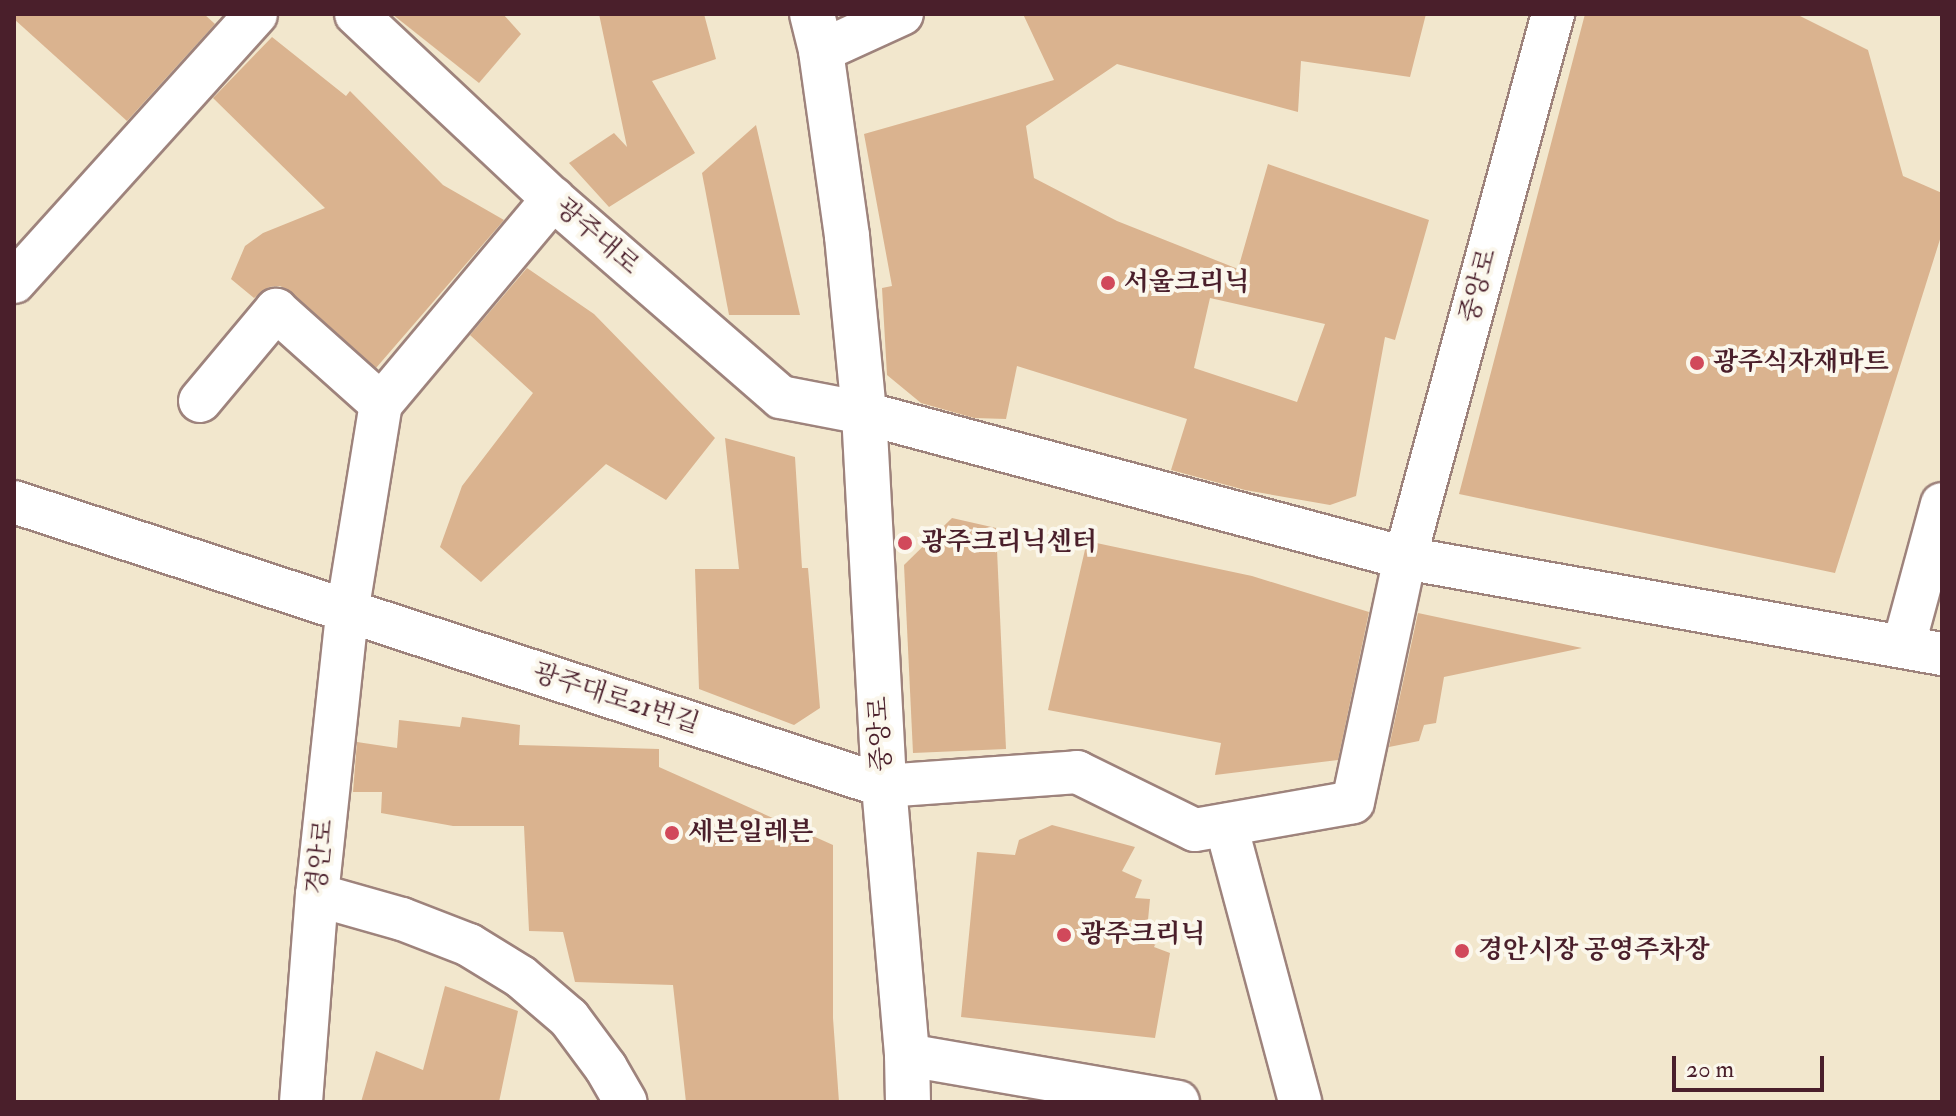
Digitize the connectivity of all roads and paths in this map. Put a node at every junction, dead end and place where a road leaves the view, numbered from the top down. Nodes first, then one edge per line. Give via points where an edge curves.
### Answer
1 (256, 14) edge
2 (356, 14) edge
3 (902, 14) edge
4 (1553, 14) edge
5 (817, 33) edge
6 (553, 199) junction
7 (14, 282) edge
8 (200, 401) dead end
9 (381, 404) junction
10 (864, 413) junction
11 (14, 502) edge
12 (1942, 504) edge
13 (1405, 558) junction
14 (347, 613) junction
15 (1923, 649) edge
16 (884, 786) junction
17 (1226, 825) junction
18 (317, 895) junction
19 (907, 1055) junction
20 (301, 1102) edge
21 (626, 1102) edge
22 (908, 1102) edge
23 (1178, 1102) edge
24 (1300, 1102) edge

1 - 7 street
2 - 6 street, 광주대로
3 - 5 street, 중앙로
4 - 13 street, 중앙로
5 - 10 street, 중앙로 via 847,236
6 - 9 street
6 - 10 street, 광주대로 via 781,397
8 - 9 street via 276,310
9 - 14 street
10 - 13 street
10 - 16 street, 중앙로
11 - 14 street, 광주대로21번길
12 - 15 street
13 - 15 street
13 - 17 street, 중앙로 via 1353,802
14 - 16 street, 광주대로21번길
14 - 18 street, 경안로
16 - 17 street via 1077,772 1195,830
16 - 19 street, 중앙로
17 - 24 street
18 - 20 street, 경안로
18 - 21 street via 469,945 521,977 569,1018
19 - 22 street, 중앙로
19 - 23 street

